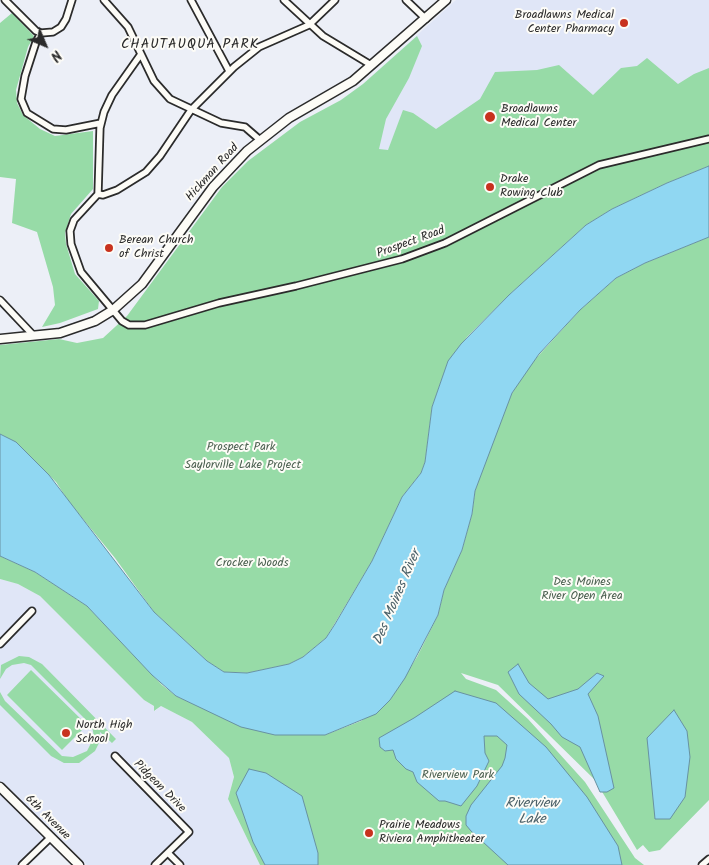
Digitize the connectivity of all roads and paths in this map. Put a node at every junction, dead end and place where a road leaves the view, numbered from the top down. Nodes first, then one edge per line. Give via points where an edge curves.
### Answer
1 (5, 0) edge
2 (72, 0) edge
3 (104, 0) edge
4 (192, 0) edge
5 (284, 0) edge
6 (335, 0) edge
7 (406, 0) edge
8 (446, 0) edge
9 (426, 20) junction
10 (310, 25) junction
11 (42, 33) junction
12 (141, 54) junction
13 (371, 65) junction
14 (229, 71) junction
15 (191, 110) junction
16 (100, 123) junction
17 (260, 140) junction
18 (709, 140) edge
19 (98, 194) junction
20 (0, 300) edge
21 (113, 310) junction
22 (34, 336) junction
23 (0, 339) edge
24 (32, 611) dead end
25 (0, 644) edge
26 (115, 756) dead end
27 (0, 787) edge
28 (51, 837) junction
29 (168, 853) junction
30 (709, 859) edge
31 (22, 865) edge
32 (79, 865) edge
33 (156, 865) edge
34 (180, 865) edge
35 (702, 865) edge

1 - 11 street via 36,31
2 - 11 street via 61,26 53,32
3 - 12 street via 122,18
4 - 14 street
5 - 10 street
6 - 10 street
7 - 9 street
8 - 9 main road, Hickman Road
9 - 13 main road, Hickman Road
10 - 13 street
10 - 14 street via 259,47
11 - 16 street via 34,47 21,95 27,113 45,126 61,130
12 - 15 street via 161,91
12 - 16 street via 112,96
13 - 17 main road, Hickman Road via 336,92 289,118
14 - 15 street
15 - 17 street via 221,123 245,127
15 - 19 street via 146,172 117,190
16 - 19 street
17 - 21 main road, Hickman Road via 213,187 142,284
18 - 21 street, Prospect Road via 599,165 445,243 380,266 219,303 145,325 129,325
19 - 21 street, Prospect Road via 74,220 70,236 81,272
20 - 22 street
21 - 22 main road, Hickman Road via 72,330
22 - 23 main road, Hickman Road
24 - 25 street
26 - 29 street, Pidgeon Drive via 189,832
27 - 28 main road, 6th Avenue
28 - 31 street
28 - 32 main road, 6th Avenue
29 - 33 street
29 - 34 street
30 - 35 street

